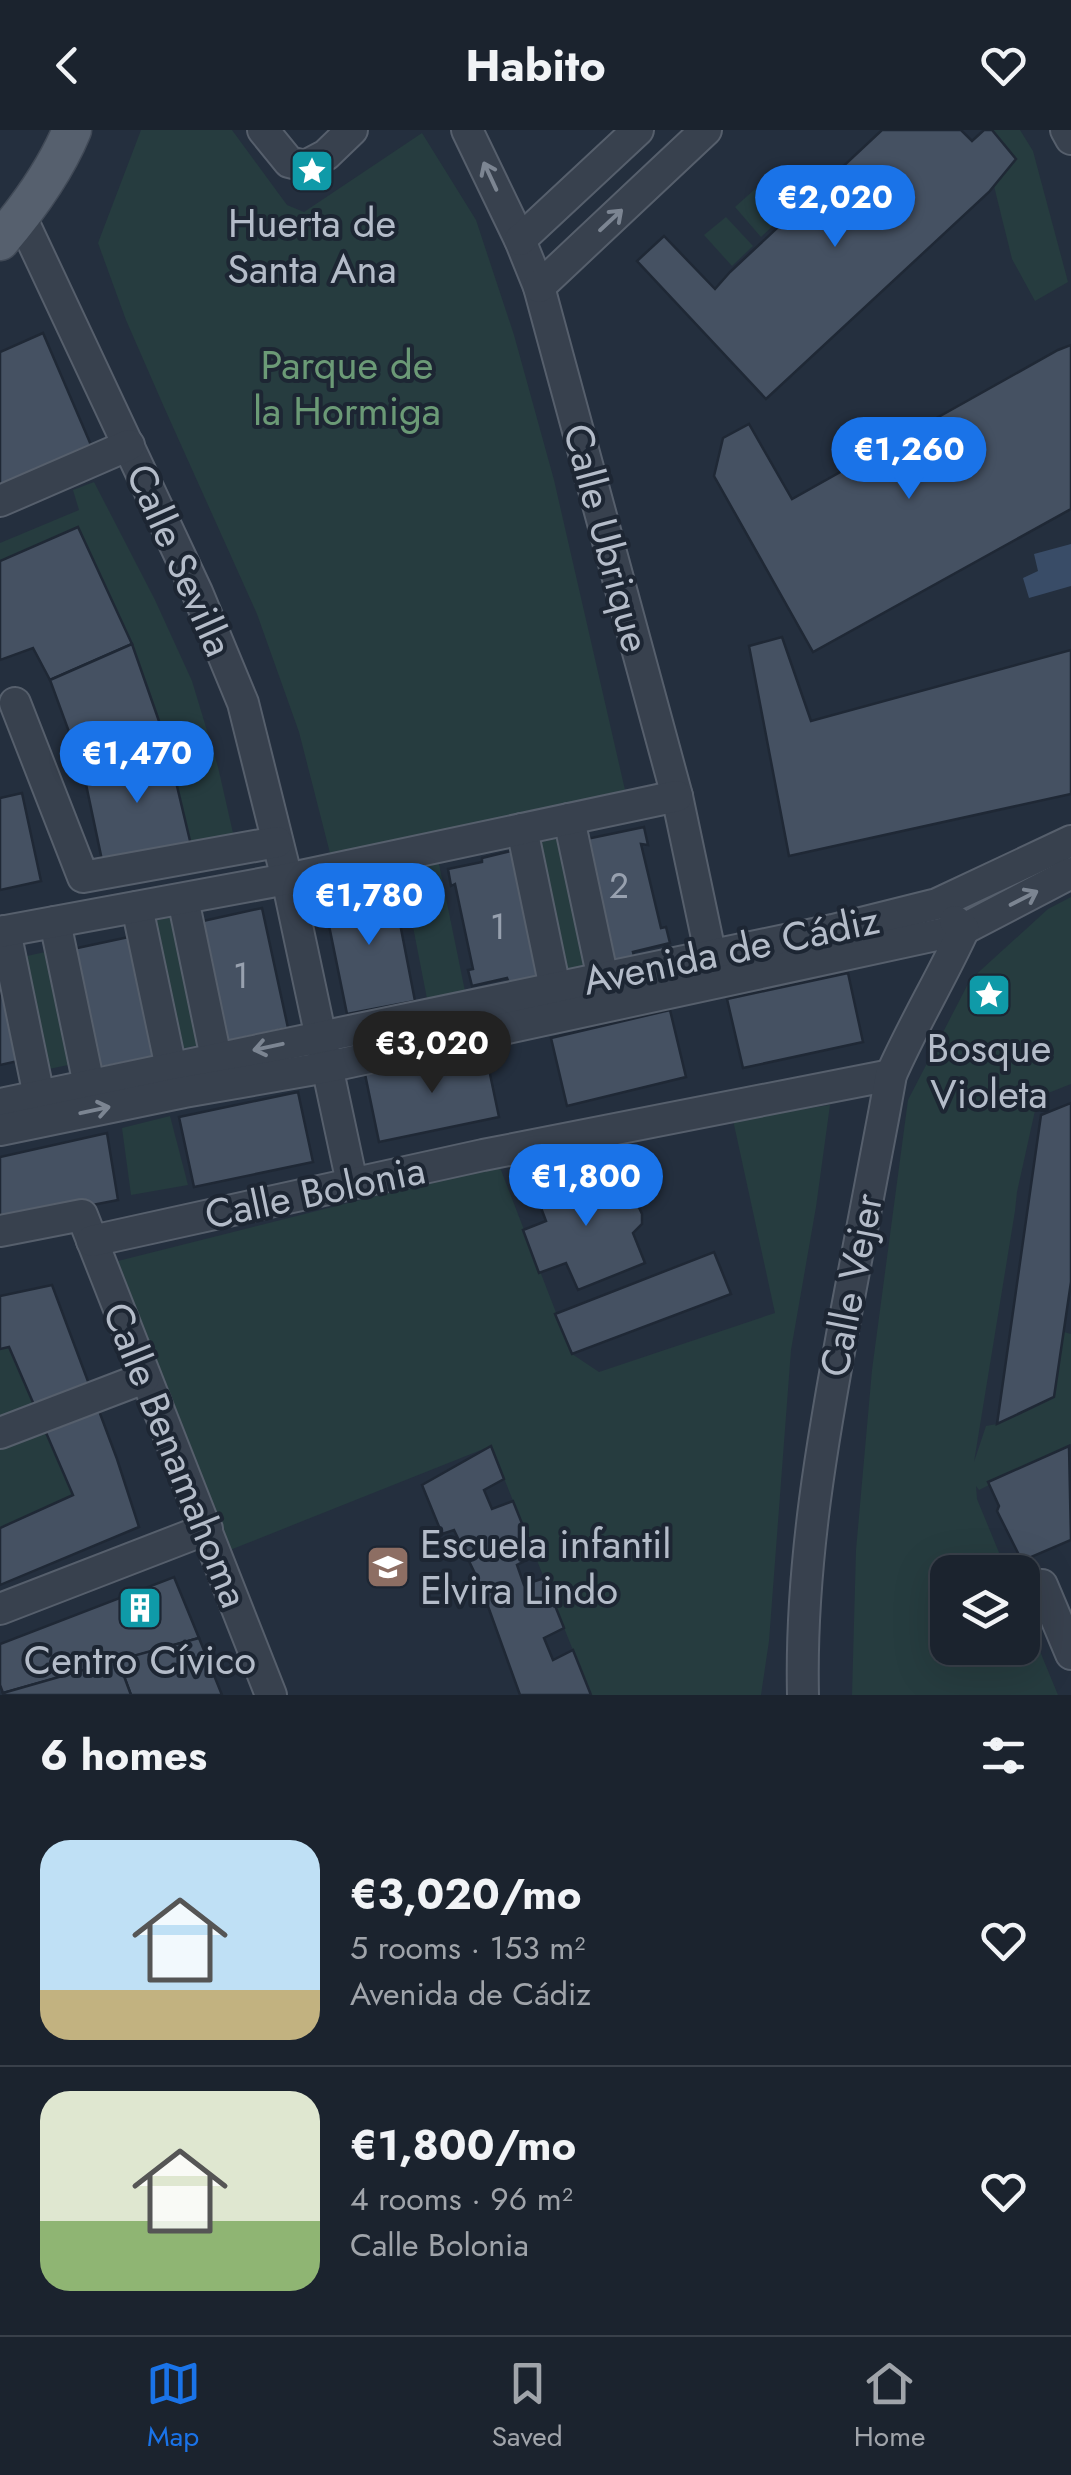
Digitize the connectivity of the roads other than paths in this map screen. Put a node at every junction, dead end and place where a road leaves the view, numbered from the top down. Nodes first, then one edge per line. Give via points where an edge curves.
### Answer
1 (72, 130) edge
2 (263, 130) edge
3 (352, 130) edge
4 (467, 130) edge
5 (706, 130) edge
6 (1066, 130) edge
7 (628, 133) edge
8 (1071, 139) edge
9 (661, 174) junction
10 (10, 229) edge
11 (520, 240) junction
12 (539, 286) junction
13 (129, 446) junction
14 (0, 501) edge
15 (15, 703) dead end
16 (677, 796) junction
17 (569, 818) junction
18 (522, 828) junction
19 (1071, 841) edge
20 (276, 842) junction
21 (1005, 872) junction
22 (1071, 873) edge
23 (287, 879) junction
24 (183, 898) junction
25 (937, 904) junction
26 (137, 907) junction
27 (56, 922) junction
28 (964, 929) junction
29 (3, 932) edge
30 (711, 957) junction
31 (603, 979) junction
32 (556, 988) junction
33 (321, 1036) junction
34 (216, 1058) junction
35 (328, 1067) junction
36 (170, 1068) junction
37 (892, 1076) junction
38 (88, 1085) junction
39 (39, 1096) junction
40 (0, 1104) edge
41 (0, 1130) edge
42 (352, 1183) junction
43 (87, 1228) junction
44 (0, 1231) edge
45 (144, 1378) junction
46 (0, 1433) edge
47 (207, 1529) junction
48 (1042, 1585) dead end
49 (0, 1610) edge
50 (1071, 1654) edge
51 (271, 1695) edge
52 (804, 1695) edge

1 - 10 main road via 61,157
2 - 3 street via 289,162 304,166
11 -> 4 street, Calle Ubrique
5 - 9 street
6 - 8 street
7 - 9 street
7 - 11 street
12 -> 9 street
10 - 13 street, Calle Sevilla
11 - 12 street, Calle Ubrique
12 - 16 street, Calle Ubrique
13 - 14 street
13 - 20 street, Calle Sevilla via 242,703
15 - 20 street via 83,876
16 - 17 street
16 - 30 street, Calle Ubrique
17 - 18 street
17 - 31 street
18 - 23 street
18 - 32 street
19 - 21 street, Avenida de Cádiz
20 - 23 street, Calle Sevilla
21 - 25 street, Avenida de Cádiz
21 - 28 street, Calle Vejer via 982,892
28 -> 22 street, Avenida de Cádiz
23 - 24 street
23 - 33 street, Calle Sevilla
24 - 26 street
24 - 34 street
25 - 28 street
25 - 30 street, Avenida de Cádiz
26 - 27 street
26 - 36 street
27 - 29 street
27 - 38 street
28 - 35 street, Avenida de Cádiz
28 - 37 street, Calle Vejer
29 - 39 street
30 - 31 street, Avenida de Cádiz
31 - 32 street, Avenida de Cádiz
32 - 33 street, Avenida de Cádiz
33 -> 34 street, Avenida de Cádiz
33 - 35 street
34 - 36 street, Avenida de Cádiz
41 -> 35 street, Avenida de Cádiz
35 - 42 street
36 - 38 street, Avenida de Cádiz
37 - 42 street, Calle Bolonia
37 - 52 street, Calle Vejer via 817,1479
38 - 39 street, Avenida de Cádiz
39 - 40 street, Avenida de Cádiz
42 - 43 street, Calle Bolonia
43 - 44 street, Calle Bolonia
43 - 45 street, Calle Benamahoma
45 - 46 street
45 - 47 street, Calle Benamahoma
47 - 49 street
47 - 51 street, Calle Benamahoma
48 - 50 street

